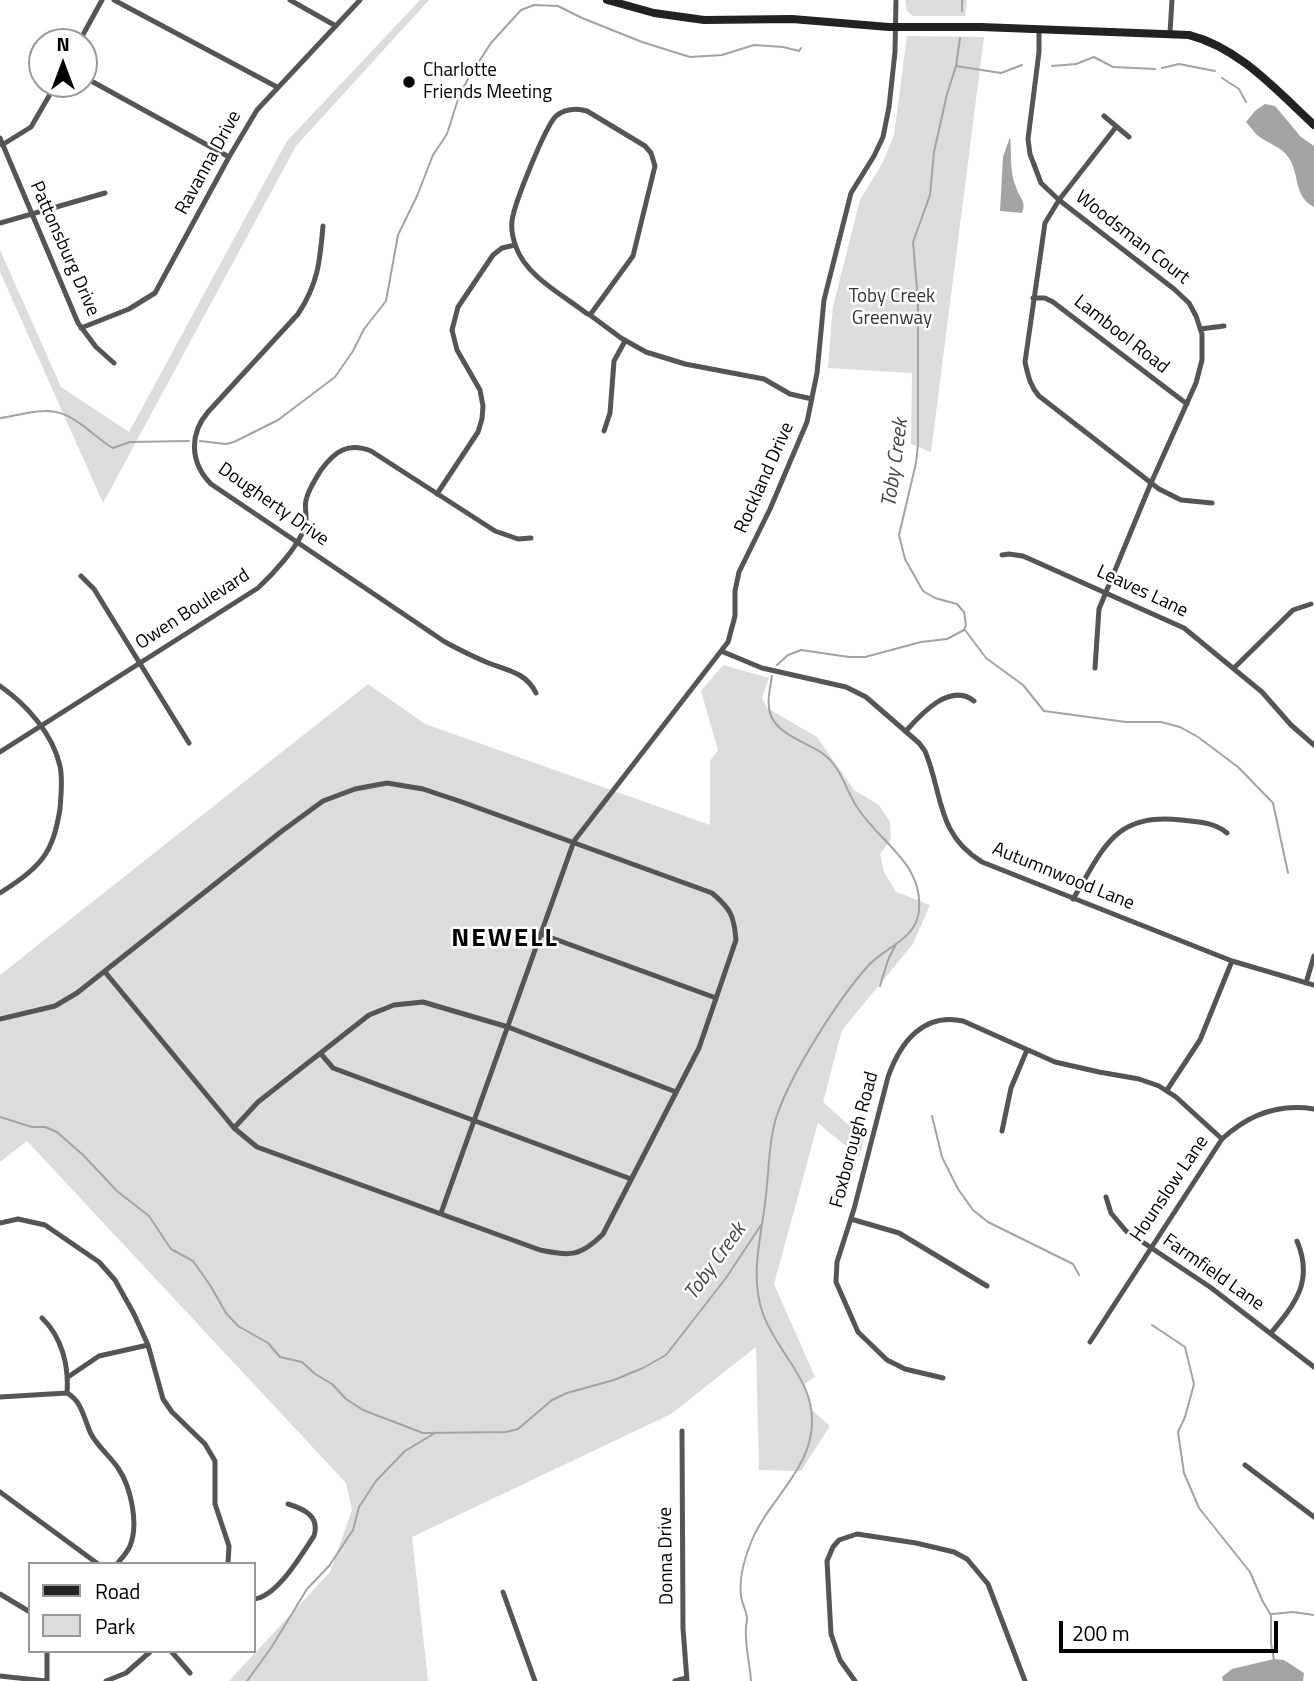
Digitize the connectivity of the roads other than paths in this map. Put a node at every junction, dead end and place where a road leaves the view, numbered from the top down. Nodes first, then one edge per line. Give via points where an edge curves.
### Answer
1 (102, 0) edge
2 (114, 0) edge
3 (290, 0) edge
4 (360, 0) edge
5 (607, 0) edge
6 (896, 0) edge
7 (1171, 0) edge
8 (630, 3) edge
9 (336, 26) junction
10 (896, 27) junction
11 (87, 28) edge
12 (1039, 29) junction
13 (1170, 33) junction
14 (98, 85) edge
15 (277, 87) junction
16 (48, 98) edge
17 (1104, 116) dead end
18 (1314, 125) edge
19 (1116, 127) junction
20 (1129, 136) dead end
21 (1, 142) edge
22 (229, 157) junction
23 (105, 193) dead end
24 (1059, 200) junction
25 (30, 214) junction
26 (0, 223) edge
27 (323, 226) dead end
28 (515, 245) junction
29 (1033, 298) junction
30 (590, 316) junction
31 (1224, 326) dead end
32 (81, 328) junction
33 (1200, 329) junction
34 (625, 341) junction
35 (114, 363) dead end
36 (812, 399) junction
37 (1187, 404) junction
38 (604, 431) dead end
39 (1151, 484) junction
40 (437, 494) junction
41 (1212, 503) dead end
42 (531, 538) dead end
43 (296, 542) junction
44 (1002, 555) dead end
45 (81, 576) dead end
46 (1105, 592) junction
47 (1311, 604) dead end
48 (721, 651) junction
49 (141, 663) junction
50 (1095, 668) dead end
51 (1234, 668) junction
52 (0, 686) edge
53 (536, 693) dead end
54 (974, 701) dead end
55 (41, 726) junction
56 (906, 731) junction
57 (189, 743) dead end
58 (1314, 745) edge
59 (0, 752) edge
60 (1227, 834) dead end
61 (574, 841) junction
62 (0, 893) edge
63 (1073, 899) junction
64 (541, 934) junction
65 (1314, 956) edge
66 (1232, 961) junction
67 (105, 972) junction
68 (1306, 983) junction
69 (1314, 985) edge
70 (716, 998) junction
71 (0, 1019) edge
72 (508, 1027) junction
73 (1027, 1050) junction
74 (321, 1054) junction
75 (1167, 1090) junction
76 (676, 1091) junction
77 (1314, 1109) edge
78 (474, 1121) junction
79 (234, 1128) junction
80 (1002, 1130) dead end
81 (1222, 1139) junction
82 (631, 1179) junction
83 (1106, 1196) dead end
84 (441, 1213) junction
85 (851, 1219) junction
86 (0, 1223) edge
87 (1297, 1241) dead end
88 (1150, 1247) junction
89 (987, 1286) dead end
90 (43, 1318) dead end
91 (1271, 1333) junction
92 (1090, 1342) dead end
93 (148, 1345) junction
94 (1314, 1367) edge
95 (68, 1377) junction
96 (943, 1377) dead end
97 (66, 1393) junction
98 (0, 1396) edge
99 (682, 1431) dead end
100 (1245, 1465) dead end
101 (0, 1492) edge
102 (288, 1504) dead end
103 (1314, 1517) edge
104 (96, 1562) edge
105 (119, 1562) edge
106 (228, 1562) edge
107 (503, 1592) dead end
108 (0, 1594) edge
109 (256, 1599) edge
110 (28, 1611) edge
111 (47, 1653) edge
112 (149, 1653) edge
113 (173, 1653) edge
114 (190, 1673) dead end
115 (0, 1676) edge
116 (687, 1680) edge
117 (46, 1681) edge
118 (106, 1681) edge
119 (535, 1681) edge
120 (675, 1681) edge
121 (855, 1681) edge
122 (1025, 1681) edge

1 - 11 street
2 - 15 street
3 - 9 street
4 - 9 street, Ravanna Drive
5 - 8 street
6 - 10 street, Rockland Drive
7 - 13 street
8 - 10 street via 654,13 704,20 792,19
9 - 15 street, Ravanna Drive
10 - 12 street
10 - 36 street, Rockland Drive via 886,123 877,150 851,194 840,233 824,300
12 - 13 street
12 - 24 street, Woodsman Court via 1030,154 1041,183
13 - 18 street via 1201,38 1233,54
14 - 22 street
15 - 22 street, Ravanna Drive
16 - 21 street via 31,127
17 - 19 street
19 - 20 street
19 - 24 street
21 - 25 street, Pattonsburg Drive
22 - 32 street, Ravanna Drive via 155,293
23 - 25 street
24 - 29 street via 1043,231
24 - 33 street, Woodsman Court via 1174,289 1189,303
25 - 26 street
25 - 32 street, Pattonsburg Drive
27 - 43 street, Dougherty Drive via 316,279 306,302 208,412 194,440 196,461 204,477
28 - 30 street via 529,268
28 - 30 street via 513,216 556,117 570,110 587,111 645,146 654,174 636,249
28 - 40 street via 493,255 454,315 456,346 480,390 483,413 478,432
29 - 37 street, Lambool Road via 1053,302
29 - 39 street via 1025,362 1032,389
30 - 34 street
31 - 33 street
32 - 35 street, Pattonsburg Drive
33 - 37 street, Woodsman Court via 1202,360
34 - 36 street via 664,359 764,379 790,394
34 - 38 street via 614,361
36 - 48 street, Rockland Drive via 796,450 739,572 733,627
37 - 39 street, Woodsman Court
39 - 41 street via 1181,500
39 - 46 street, Woodsman Court
40 - 42 street, Owen Boulevard via 509,537
40 - 43 street, Owen Boulevard via 371,451 355,446 343,449 331,456 312,484 306,523
43 - 49 street, Owen Boulevard via 258,588
43 - 53 street, Dougherty Drive via 445,642 522,676
44 - 46 street, Leaves Lane via 1017,554
45 - 49 street
46 - 50 street, Woodsman Court via 1097,619
46 - 51 street, Leaves Lane via 1184,628
47 - 51 street via 1293,610
48 - 56 street, Autumnwood Lane via 762,667 846,687 866,697
48 - 61 street, Rockland Drive
49 - 55 street, Owen Boulevard
49 - 57 street
51 - 58 street, Leaves Lane
52 - 55 street
54 - 56 street via 960,695 938,702
55 - 59 street, Owen Boulevard
55 - 62 street via 61,769 58,822 40,862
56 - 63 street, Autumnwood Lane via 925,751 948,828 965,851
60 - 63 street via 1210,824 1155,818 1138,821 1113,837
61 - 64 street, Rockland Drive
61 - 67 street via 423,789 387,783 355,789 323,801 282,831
61 - 70 street via 712,893 728,907 736,940
63 - 66 street, Autumnwood Lane
64 - 70 street
64 - 72 street, Rockland Drive
65 - 68 street
66 - 68 street, Autumnwood Lane
66 - 75 street via 1200,1040
67 - 71 street via 55,1006
67 - 79 street
68 - 69 street, Autumnwood Lane
70 - 76 street via 699,1048
72 - 74 street via 423,1002 394,1005 369,1014
72 - 76 street
72 - 78 street, Rockland Drive
73 - 75 street, Foxborough Road via 1055,1062 1139,1079
73 - 80 street via 1011,1088
73 - 85 street, Foxborough Road via 953,1019 926,1024 910,1036 888,1077
74 - 78 street via 333,1068
74 - 79 street via 258,1102
75 - 81 street, Foxborough Road
76 - 82 street
77 - 81 street, Hounslow Lane via 1268,1110
78 - 82 street
78 - 84 street, Rockland Drive
79 - 84 street via 257,1147
81 - 88 street, Hounslow Lane
82 - 84 street via 603,1234 587,1250 567,1255 540,1250
83 - 88 street, Farmfield Lane via 1121,1227
85 - 89 street via 899,1233
85 - 96 street, Foxborough Road via 835,1272 838,1292 854,1324 887,1360
86 - 93 street via 18,1219 45,1225 99,1262 122,1290
87 - 91 street via 1304,1258 1305,1282 1296,1302
88 - 91 street, Farmfield Lane
88 - 92 street, Hounslow Lane
90 - 95 street via 55,1333
91 - 94 street, Farmfield Lane
93 - 95 street via 99,1356
93 - 106 street via 163,1399 215,1461 215,1504 229,1546
95 - 97 street
97 - 98 street
97 - 105 street via 76,1400 90,1432 120,1470 127,1488 133,1536
99 - 116 street, Donna Drive
100 - 103 street
101 - 104 street
102 - 109 street via 310,1514 316,1527 314,1536 274,1590
107 - 119 street
108 - 110 street
111 - 117 street
112 - 118 street via 126,1673
113 - 114 street
115 - 117 street
116 - 120 street
121 - 122 street via 840,1660 831,1634 827,1561 839,1540 857,1534 929,1546 967,1559 988,1584

